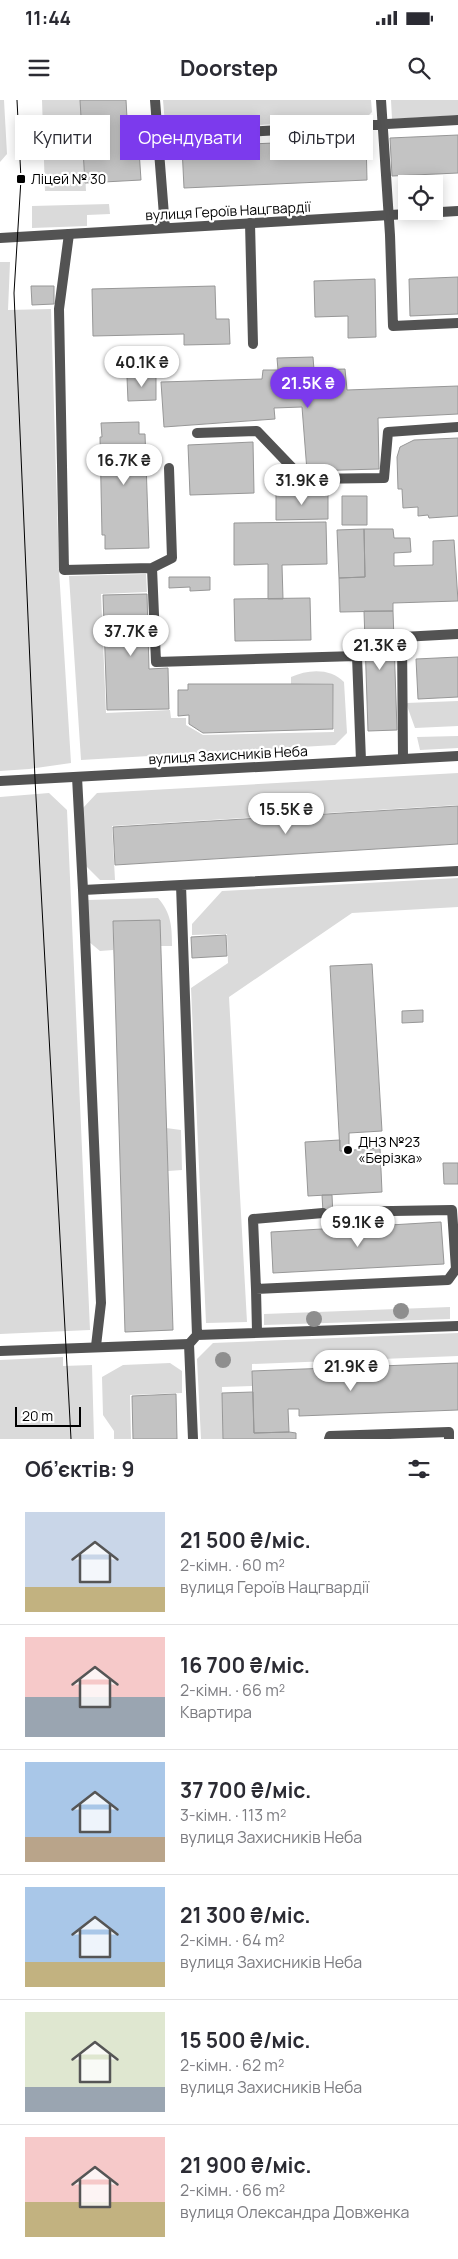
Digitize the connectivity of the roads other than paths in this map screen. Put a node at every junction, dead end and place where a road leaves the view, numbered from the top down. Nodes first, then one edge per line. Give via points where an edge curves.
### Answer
1 (155, 100) edge
2 (381, 100) edge
3 (157, 115) edge
4 (458, 120) edge
5 (382, 125) junction
6 (260, 132) edge
7 (161, 160) edge
8 (458, 211) edge
9 (389, 215) junction
10 (250, 223) junction
11 (165, 228) junction
12 (69, 234) junction
13 (0, 238) edge
14 (458, 322) edge
15 (253, 344) dead end
16 (458, 427) edge
17 (198, 433) dead end
18 (169, 468) dead end
19 (152, 568) junction
20 (458, 634) edge
21 (458, 756) edge
22 (404, 758) junction
23 (361, 761) junction
24 (77, 778) junction
25 (0, 781) edge
26 (458, 871) edge
27 (181, 885) junction
28 (83, 890) junction
29 (256, 1289) junction
30 (458, 1326) edge
31 (257, 1332) junction
32 (198, 1335) junction
33 (189, 1344) junction
34 (96, 1346) junction
35 (0, 1351) edge
36 (193, 1439) edge
37 (329, 1439) edge
38 (449, 1439) edge

1 - 3 street
2 - 5 street
4 - 5 street
5 - 6 street
5 - 9 street
7 - 11 street
8 - 9 street, вулиця Героїв Нацгвардії
9 - 10 street, вулиця Героїв Нацгвардії
9 - 14 street via 393,326
10 - 11 street, вулиця Героїв Нацгвардії
10 - 15 street
11 - 12 street, вулиця Героїв Нацгвардії
12 - 13 street, вулиця Героїв Нацгвардії
12 - 19 street via 59,309 64,570
16 - 17 street via 388,432 384,478 303,480 257,431
18 - 19 street via 172,558
19 - 23 street via 156,662 357,656
20 - 22 street via 402,637
21 - 22 street, вулиця Захисників Неба
22 - 23 street, вулиця Захисників Неба
23 - 24 street, вулиця Захисників Неба
24 - 25 street, вулиця Захисників Неба
24 - 28 street
26 - 27 street
27 - 28 street
27 - 32 street
28 - 34 street via 101,1303
29 - 29 street via 448,1280 456,1269 452,1210 328,1213 253,1219
29 - 31 street
30 - 31 street
31 - 32 street
32 - 33 street
33 - 34 street
33 - 36 street
34 - 35 street
37 - 38 street via 330,1436 449,1432

